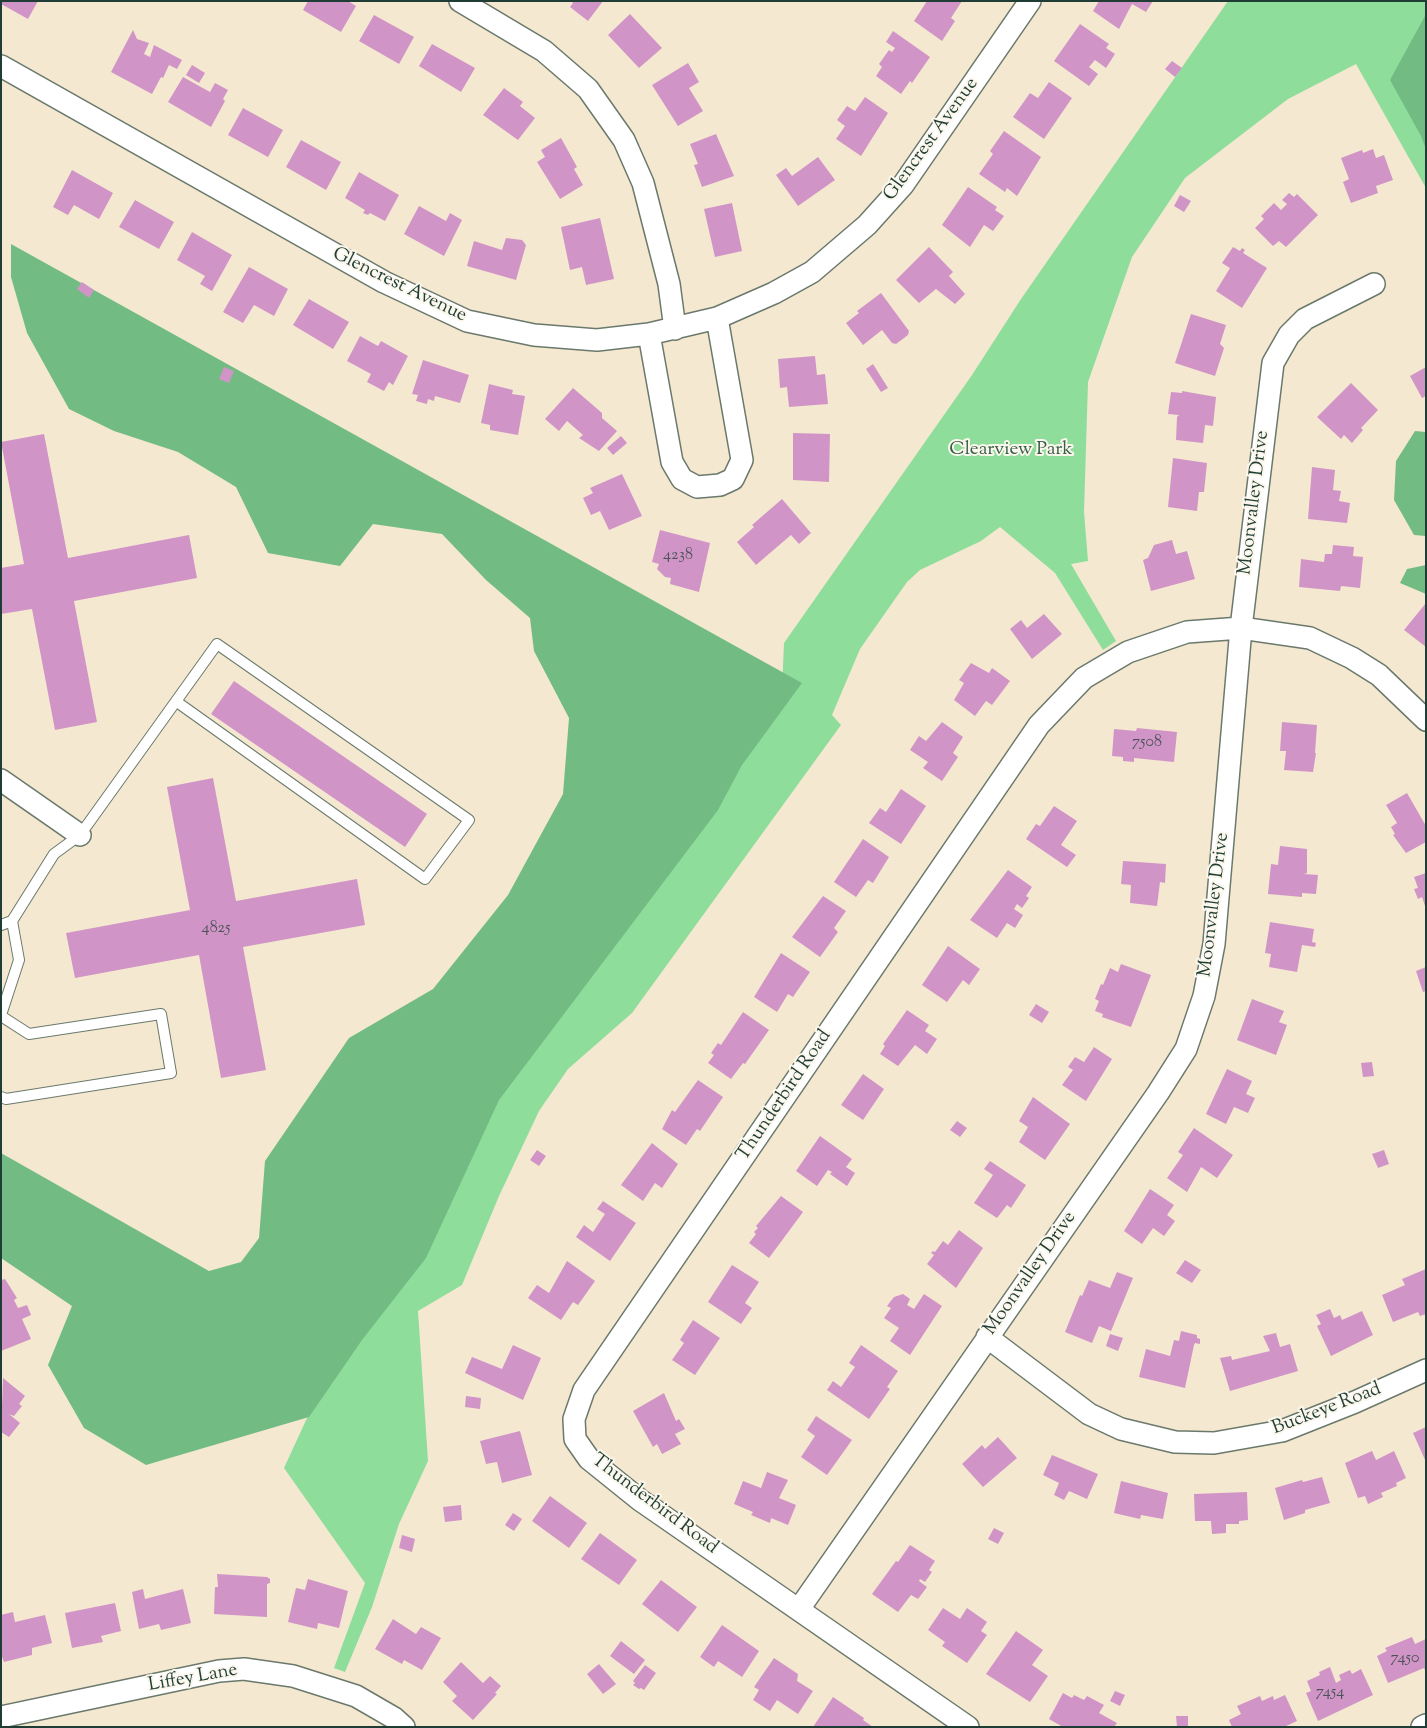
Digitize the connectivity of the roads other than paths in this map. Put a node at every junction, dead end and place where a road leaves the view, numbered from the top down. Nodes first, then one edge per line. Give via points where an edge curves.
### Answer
1 (460, 1) edge
2 (1030, 1) edge
3 (1, 66) edge
4 (1374, 284) dead end
5 (716, 318) junction
6 (674, 330) junction
7 (649, 334) junction
8 (1241, 628) junction
9 (177, 702) junction
10 (1426, 720) edge
11 (1, 780) edge
12 (80, 835) junction
13 (12, 921) junction
14 (1, 925) edge
15 (1, 1016) edge
16 (1, 1098) edge
17 (987, 1338) junction
18 (1426, 1370) edge
19 (799, 1609) junction
20 (1, 1717) edge
21 (1426, 1725) edge
22 (404, 1727) edge
23 (968, 1727) edge
24 (1422, 1727) edge

1 - 6 street via 544,50 588,89 624,140 643,184 670,284
2 - 5 street, Glencrest Avenue via 903,185 867,224 812,272 774,294
3 - 7 street, Glencrest Avenue via 384,282 467,320 534,335 597,340
4 - 8 street, Moonvalley Drive via 1305,318 1289,335 1273,363
5 - 6 street, Glencrest Avenue
5 - 7 street via 742,460 730,481 720,485 697,487 682,479 672,462
6 - 7 street, Glencrest Avenue
8 - 10 street, Thunderbird Road via 1310,638 1352,658 1379,675
8 - 17 street, Moonvalley Drive via 1214,944 1204,996 1186,1049
8 - 19 street, Thunderbird Road via 1187,632 1128,652 1084,678 1038,725 584,1390 574,1419 576,1439 589,1459 640,1500
9 - 9 lane via 425,879 469,820 217,644
9 - 12 lane
11 - 12 street
12 - 13 lane via 54,854
13 - 14 lane
13 - 15 lane via 19,960
15 - 16 lane via 29,1034 161,1014 170,1073
17 - 18 street, Buckeye Road via 1089,1414 1121,1429 1175,1442 1214,1443 1282,1431
17 - 19 street, Moonvalley Drive
19 - 23 street, Thunderbird Road
20 - 22 street, Liffey Lane via 219,1671 244,1669 293,1676 356,1696
21 - 24 street

